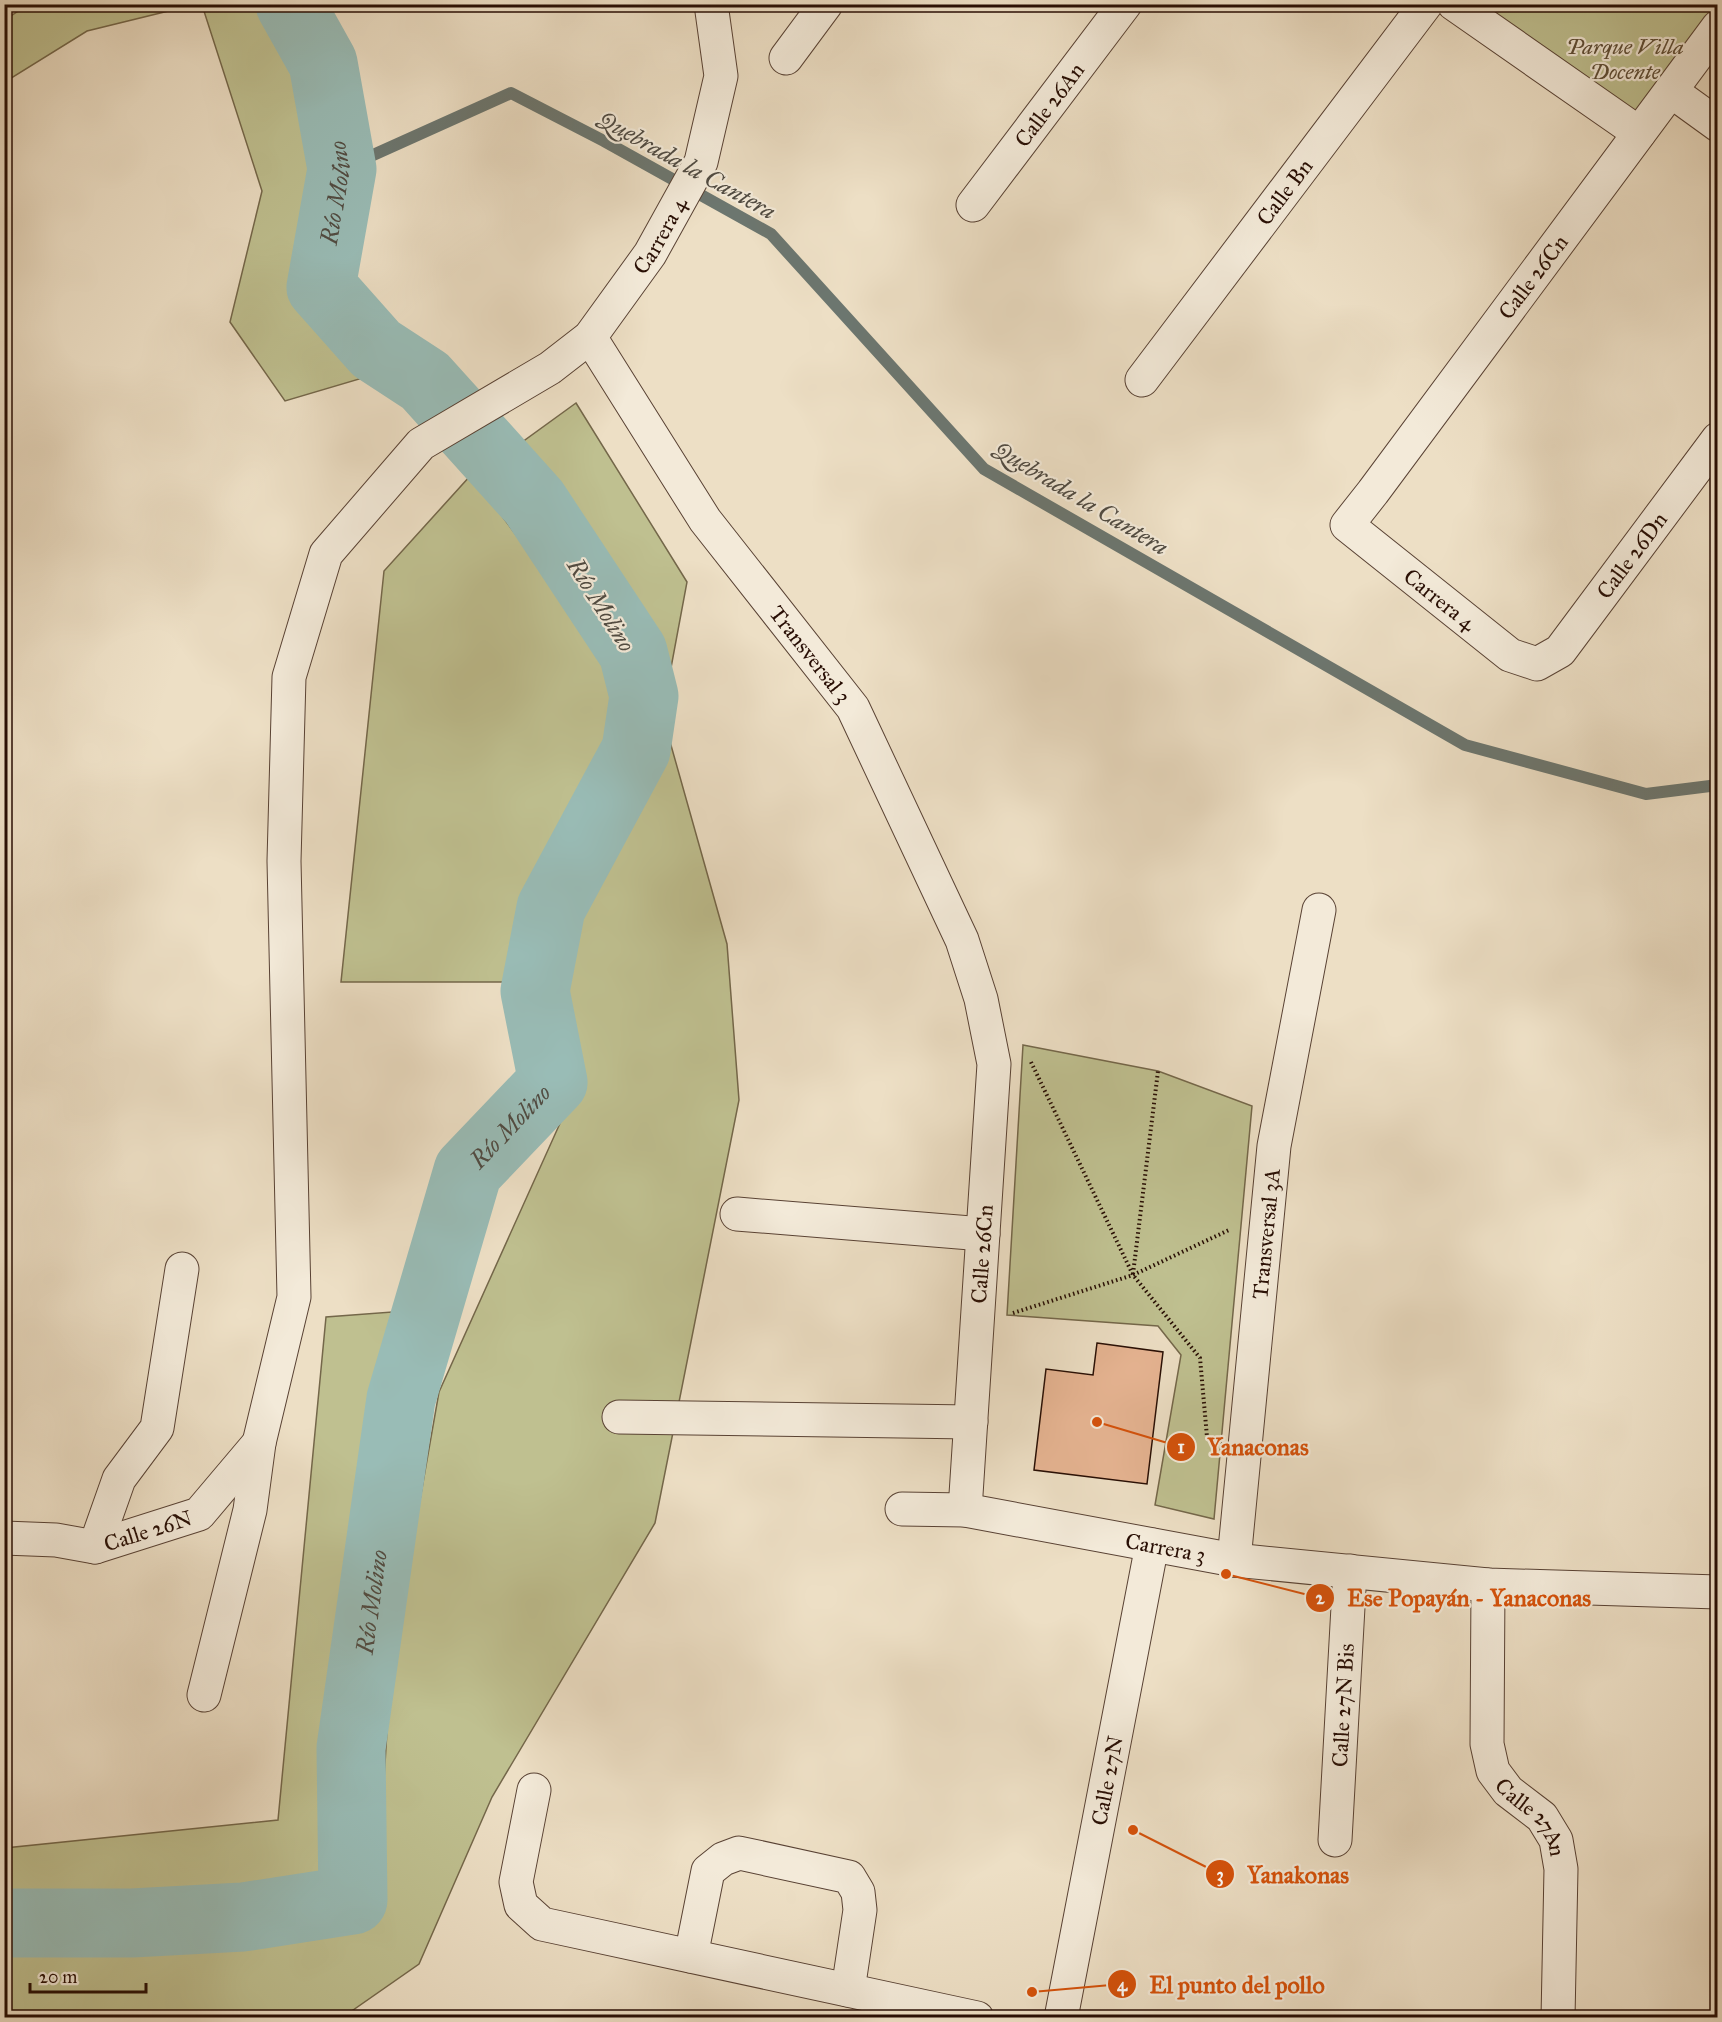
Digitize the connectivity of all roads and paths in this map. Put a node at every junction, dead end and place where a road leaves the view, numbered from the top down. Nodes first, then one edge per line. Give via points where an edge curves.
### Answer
1 (711, 4) edge
2 (826, 4) edge
3 (1125, 4) edge
4 (1426, 4) edge
5 (1454, 4) edge
6 (1718, 27) edge
7 (786, 58) dead end
8 (1671, 91) junction
9 (1718, 125) edge
10 (1639, 133) junction
11 (973, 205) dead end
12 (590, 337) junction
13 (1142, 380) dead end
14 (1718, 439) edge
15 (1347, 525) joint
16 (1537, 664) joint
17 (1319, 910) dead end
18 (981, 999) joint
19 (1028, 1055) dead end
20 (1158, 1071) dead end
21 (1268, 1212) junction
22 (737, 1214) dead end
23 (983, 1234) junction
24 (182, 1269) dead end
25 (1133, 1275) junction
26 (977, 1322) junction
27 (619, 1417) dead end
28 (971, 1422) junction
29 (1207, 1439) dead end
30 (259, 1443) junction
31 (902, 1509) dead end
32 (965, 1510) junction
33 (4, 1538) edge
34 (1152, 1545) junction
35 (95, 1547) junction
36 (1234, 1560) junction
37 (1350, 1571) junction
38 (1488, 1585) junction
39 (1718, 1592) edge
40 (204, 1695) dead end
41 (534, 1790) dead end
42 (1335, 1840) dead end
43 (690, 1956) junction
44 (848, 1990) junction
45 (977, 2018) edge
46 (1061, 2018) edge
47 (1558, 2018) edge

1 - 12 street, Carrera 4 via 722,76 701,162 650,254
2 - 7 street
3 - 11 street, Calle 26An
4 - 13 street, Calle Bn
5 - 10 street
6 - 8 street, Calle 26Cn
8 - 9 street
8 - 10 street, Calle 26Cn
10 - 15 street, Calle 26Cn
12 - 18 street, Transversal 3 via 705,520 853,708 962,940
12 - 30 street, Carrera 4 via 550,368 421,444 326,554 289,677 284,861 294,1297
14 - 16 street, Calle 26Dn via 1560,651
15 - 16 street, Carrera 4 via 1510,656
17 - 21 street, Transversal 3A via 1274,1146
18 - 23 street, Calle 26Cn via 994,1064
19 - 25 path
20 - 25 path
21 - 25 path
21 - 36 street, Transversal 3A
22 - 23 street
23 - 26 street, Calle 26Cn
24 - 35 street via 157,1428 119,1479
25 - 26 path
25 - 29 path via 1200,1358
26 - 28 street, Calle 26Cn
27 - 28 street
28 - 32 street, Calle 26Cn
30 - 35 street, Calle 26N via 199,1514
30 - 40 street, Carrera 4 via 250,1510
31 - 32 street, Carrera 3
32 - 34 street, Carrera 3
33 - 35 street, Calle 26N via 56,1540
34 - 36 street, Carrera 3
34 - 46 street, Calle 27N
36 - 37 street, Carrera 3
37 - 38 street, Carrera 3
37 - 42 street, Calle 27N Bis
38 - 39 street, Carrera 3
38 - 47 street, Calle 27An via 1487,1744 1493,1772 1508,1791 1542,1817 1556,1840 1562,1869
41 - 43 street via 516,1882 521,1905 542,1924
43 - 44 street
43 - 44 street via 708,1871 739,1853 849,1877 858,1892 860,1910
44 - 45 street

